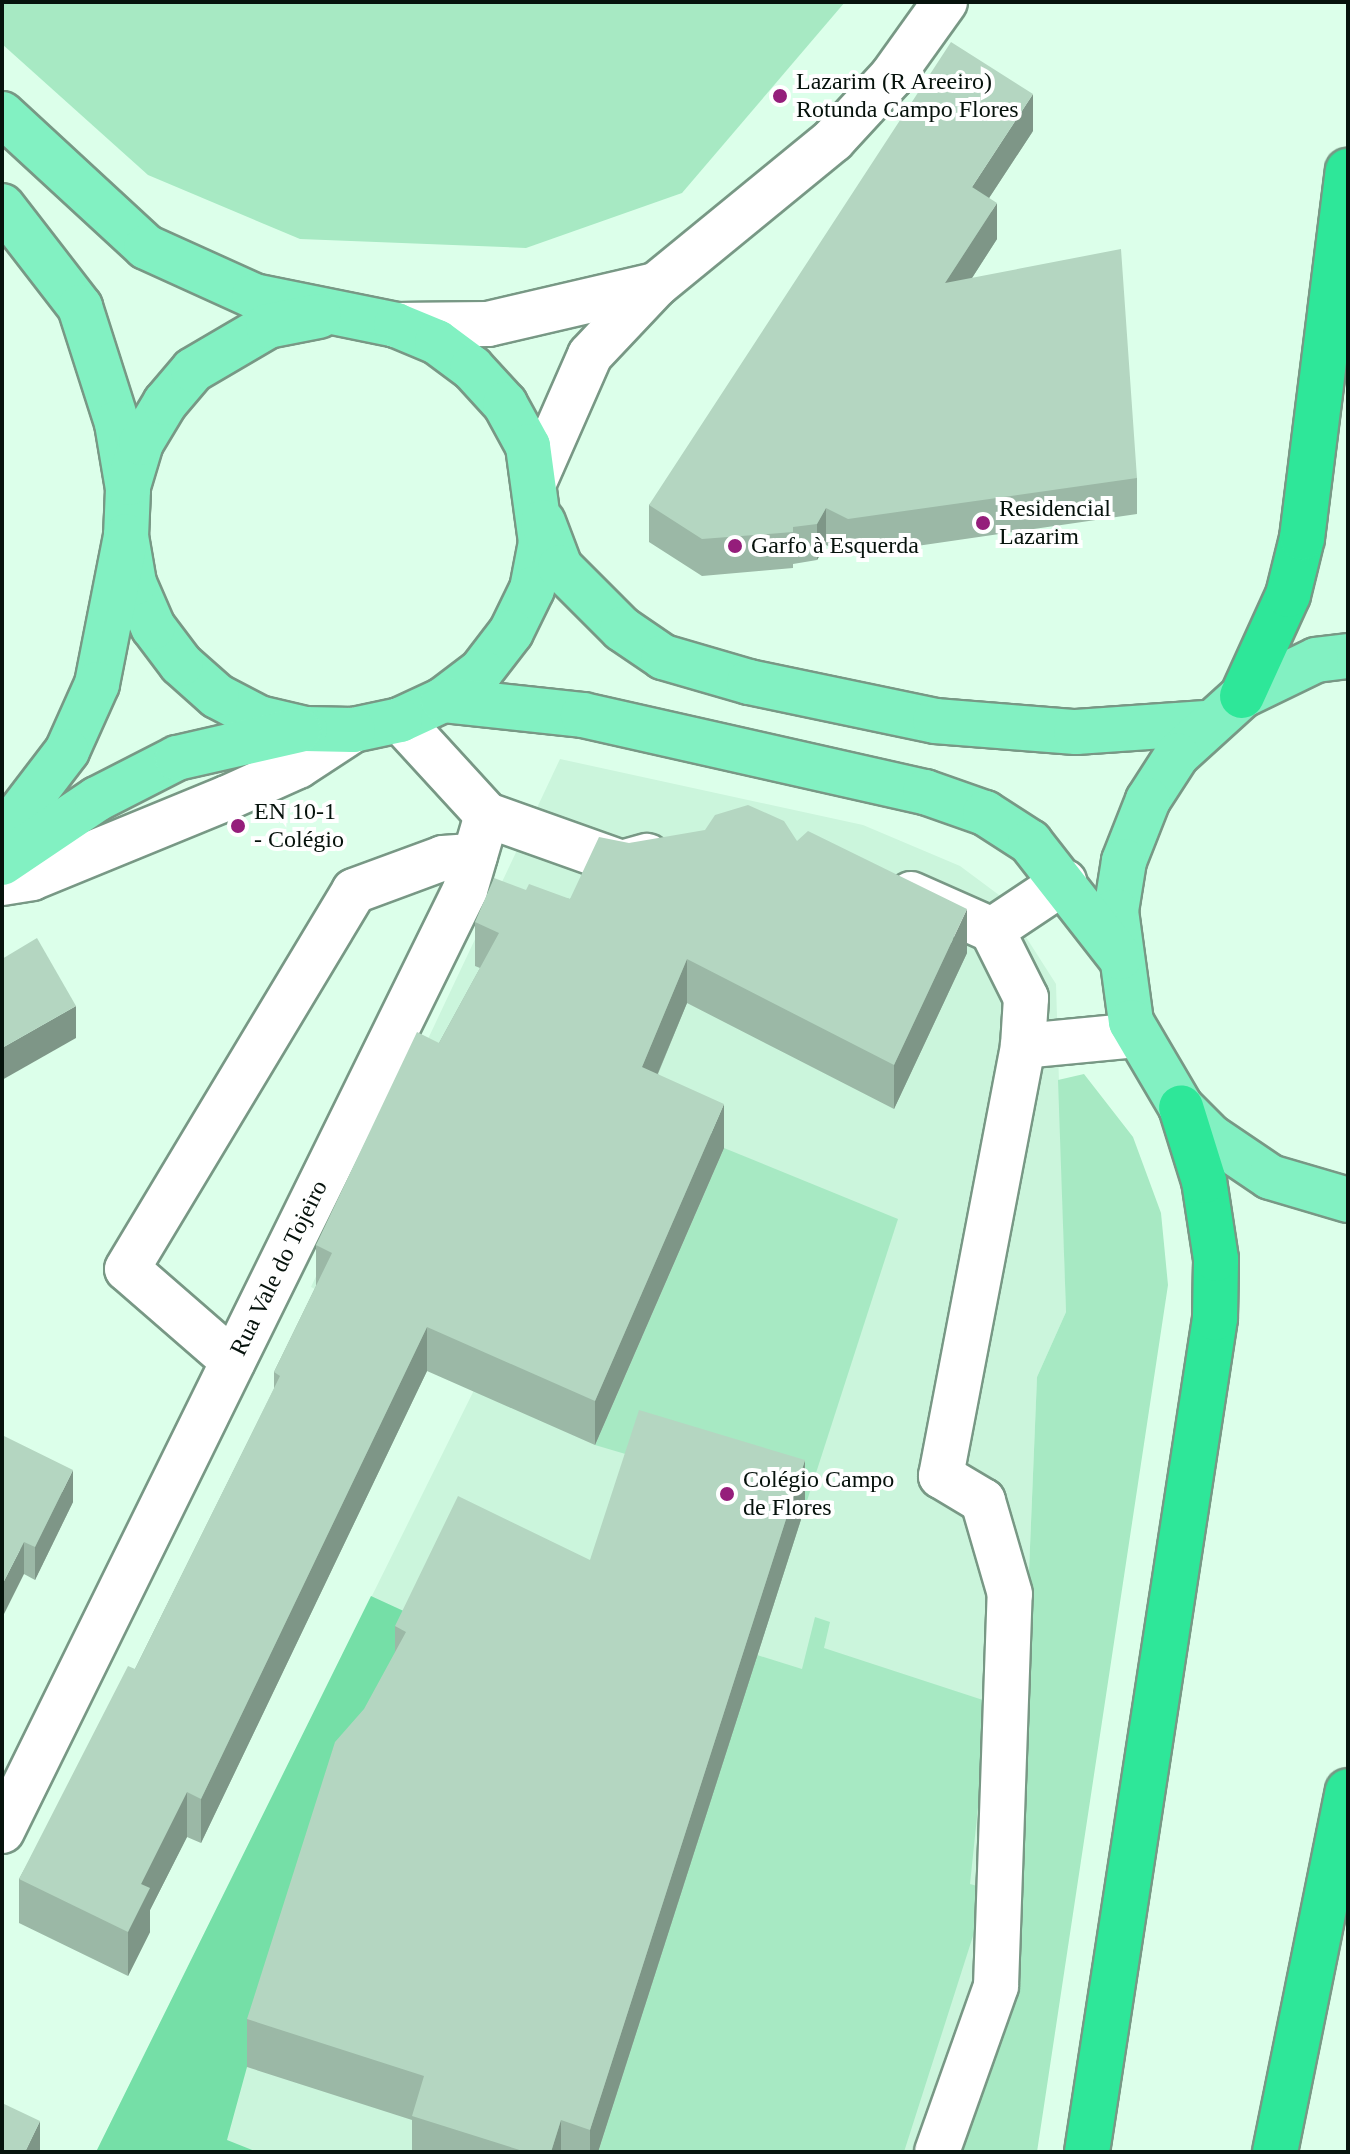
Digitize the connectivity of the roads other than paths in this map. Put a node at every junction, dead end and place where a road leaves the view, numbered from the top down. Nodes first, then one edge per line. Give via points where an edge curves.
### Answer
1 (945, 2) edge
2 (2, 114) edge
3 (1348, 171) edge
4 (2, 206) edge
5 (656, 285) junction
6 (353, 316) junction
7 (396, 325) junction
8 (128, 489) junction
9 (538, 497) junction
10 (126, 536) junction
11 (1332, 658) edge
12 (1242, 696) junction
13 (443, 700) junction
14 (400, 720) junction
15 (1206, 723) junction
16 (305, 729) junction
17 (353, 730) junction
18 (2, 836) edge
19 (481, 836) junction
20 (693, 840) edge
21 (2, 863) edge
22 (878, 879) edge
23 (1064, 882) junction
24 (2, 883) edge
25 (992, 930) junction
26 (1120, 957) junction
27 (1137, 1035) junction
28 (1023, 1046) junction
29 (1181, 1107) junction
30 (1348, 1200) edge
31 (233, 1361) junction
32 (1348, 1791) edge
33 (2, 1831) edge
34 (937, 2152) edge
35 (1087, 2152) edge
36 (1275, 2152) edge

1 - 5 street via 892,76 833,140
2 - 6 main road via 146,247 254,296
3 - 12 highway via 1302,538 1288,595
4 - 8 main road via 80,307 117,423
5 - 7 street via 488,324
5 - 9 street via 590,355
6 - 7 main road
6 - 8 main road via 311,316 268,326 193,370 141,443
7 - 9 main road via 437,342 472,368 505,404 528,446
8 - 10 main road
9 - 13 main road via 532,589 511,632 481,671
9 - 15 main road via 560,567 622,629 663,657 749,682 935,721 1076,732
10 - 16 main road via 134,583 153,627 181,664 217,696 245,711
10 - 18 main road via 97,684 67,751
11 - 12 main road
12 - 15 main road
13 - 14 main road
13 - 23 main road via 583,715 925,792 985,813 1030,842
14 - 17 main road
14 - 19 street
15 - 26 main road via 1148,800 1124,861 1116,911
16 - 17 main road
16 - 21 main road via 177,758 97,799
17 - 24 street via 298,766 227,798 32,878
19 - 20 street via 622,863
19 - 31 street, Rua Vale do Tojeiro via 465,890
19 - 31 street via 443,858 354,891 127,1269
22 - 25 street
23 - 25 street
23 - 26 main road
25 - 28 street via 1026,998
26 - 27 main road
27 - 28 street
27 - 29 main road
28 - 34 street via 941,1476 983,1501 1010,1594 996,1986
29 - 30 main road via 1241,1160 1301,1188
29 - 35 highway via 1204,1181 1216,1259 1215,1318
31 - 33 street, Rua Vale do Tojeiro
32 - 36 highway

